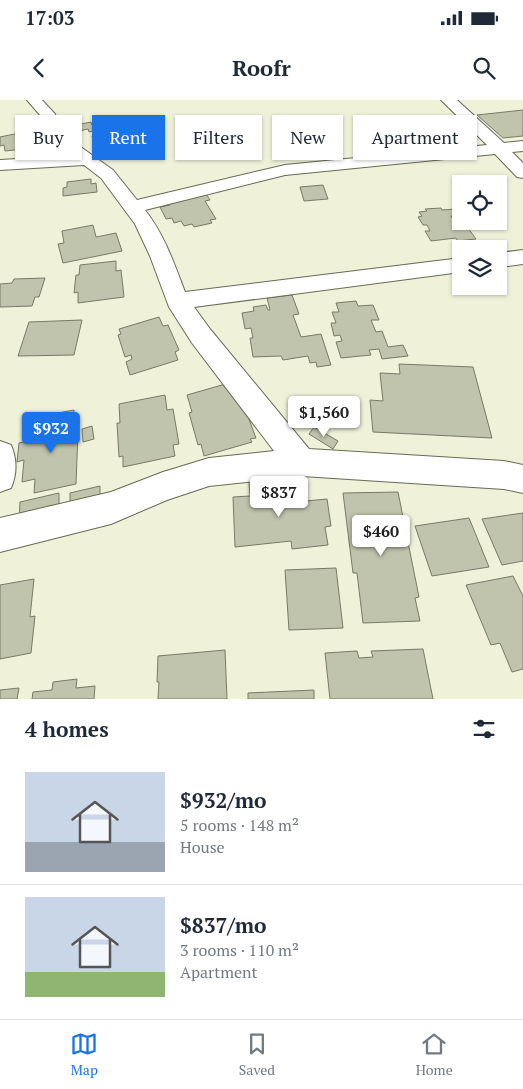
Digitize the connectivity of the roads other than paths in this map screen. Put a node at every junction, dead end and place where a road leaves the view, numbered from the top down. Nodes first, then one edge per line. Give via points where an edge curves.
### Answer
1 (34, 100) edge
2 (448, 100) edge
3 (523, 146) edge
4 (499, 149) junction
5 (90, 160) junction
6 (0, 165) edge
7 (523, 173) edge
8 (133, 207) junction
9 (523, 257) edge
10 (507, 259) edge
11 (452, 266) edge
12 (177, 301) junction
13 (0, 454) edge
14 (302, 462) junction
15 (0, 478) edge
16 (523, 480) edge
17 (0, 535) edge

1 - 5 street via 47,114 54,135
2 - 4 street
3 - 4 street
4 - 7 street
4 - 8 street via 286,170
5 - 6 street
5 - 8 street via 107,174
8 - 12 street via 161,256
9 - 10 street
11 - 12 street
12 - 14 street via 280,438
13 - 15 street
14 - 16 street via 504,475
14 - 17 street via 209,472 112,508

